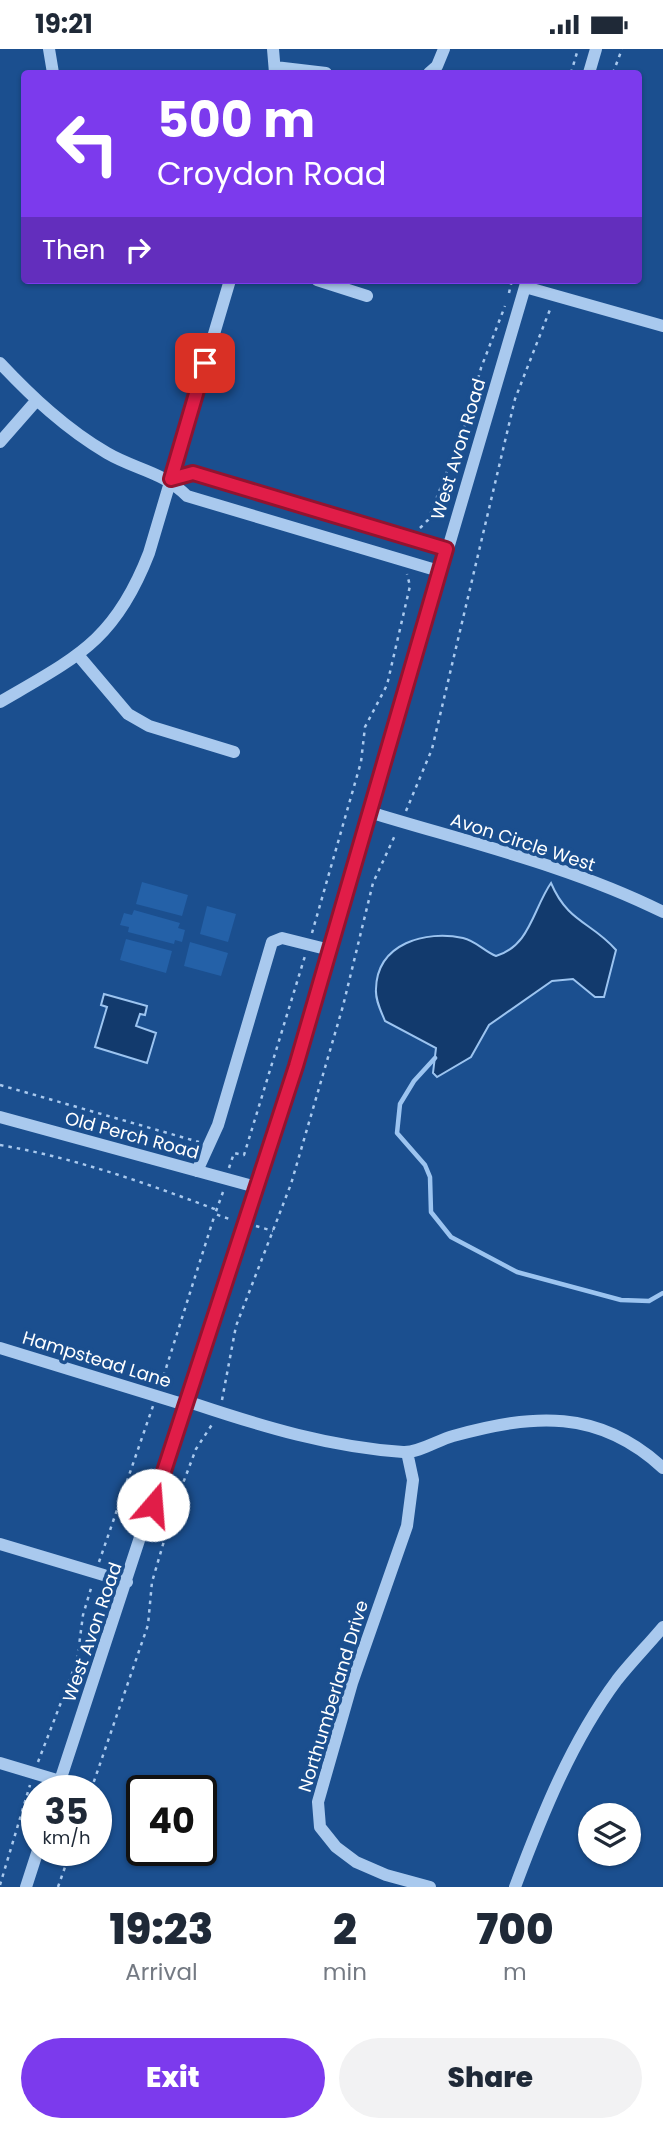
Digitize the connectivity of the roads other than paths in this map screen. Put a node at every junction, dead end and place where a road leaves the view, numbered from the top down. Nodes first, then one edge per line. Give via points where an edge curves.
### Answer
1 (49, 49) edge
2 (273, 49) edge
3 (444, 49) edge
4 (596, 49) edge
5 (52, 70) edge
6 (275, 70) edge
7 (432, 70) edge
8 (590, 70) edge
9 (229, 284) edge
10 (330, 284) edge
11 (526, 284) edge
12 (367, 296) dead end
13 (663, 326) edge
14 (0, 363) edge
15 (36, 401) junction
16 (0, 442) edge
17 (171, 479) junction
18 (446, 549) junction
19 (439, 571) junction
20 (78, 655) junction
21 (0, 702) edge
22 (234, 752) dead end
23 (369, 812) junction
24 (663, 912) edge
25 (330, 950) junction
26 (0, 1117) edge
27 (197, 1171) junction
28 (256, 1187) junction
29 (0, 1348) edge
30 (187, 1402) junction
31 (407, 1452) junction
32 (663, 1468) edge
33 (0, 1544) edge
34 (127, 1582) junction
35 (663, 1627) edge
36 (0, 1763) edge
37 (31, 1775) edge
38 (63, 1775) edge
39 (33, 1866) edge
40 (26, 1887) edge
41 (430, 1887) edge
42 (515, 1887) edge

1 - 5 street
2 - 6 street
3 - 7 street
4 - 8 street
9 - 17 street
10 - 12 street
11 - 13 street
11 - 18 street, West Avon Road
14 - 15 street
15 - 16 street
15 - 17 street via 108,454
17 - 18 street via 193,473
17 - 19 street via 187,496
17 - 20 street via 134,592
18 - 19 street, West Avon Road
19 - 23 street, West Avon Road
20 - 21 street
20 - 22 street via 128,713 149,726
23 - 24 street, Avon Circle West via 634,897
23 - 25 street, West Avon Road
25 - 27 street via 282,938 272,942 218,1125
25 - 28 street, West Avon Road
26 - 27 street, Old Perch Road
27 - 28 street, Old Perch Road
28 - 30 street, West Avon Road
29 - 30 street, Hampstead Lane
30 - 31 street, Hampstead Lane via 331,1444
30 - 34 street, West Avon Road
31 - 32 street, Hampstead Lane via 485,1427 525,1421 580,1422 613,1433
31 - 41 street, Northumberland Drive via 412,1480 407,1526 352,1683 318,1802 320,1828 336,1847 386,1875
33 - 34 street
34 - 38 street, West Avon Road
35 - 42 street via 617,1681 572,1753
36 - 37 street
39 - 40 street

